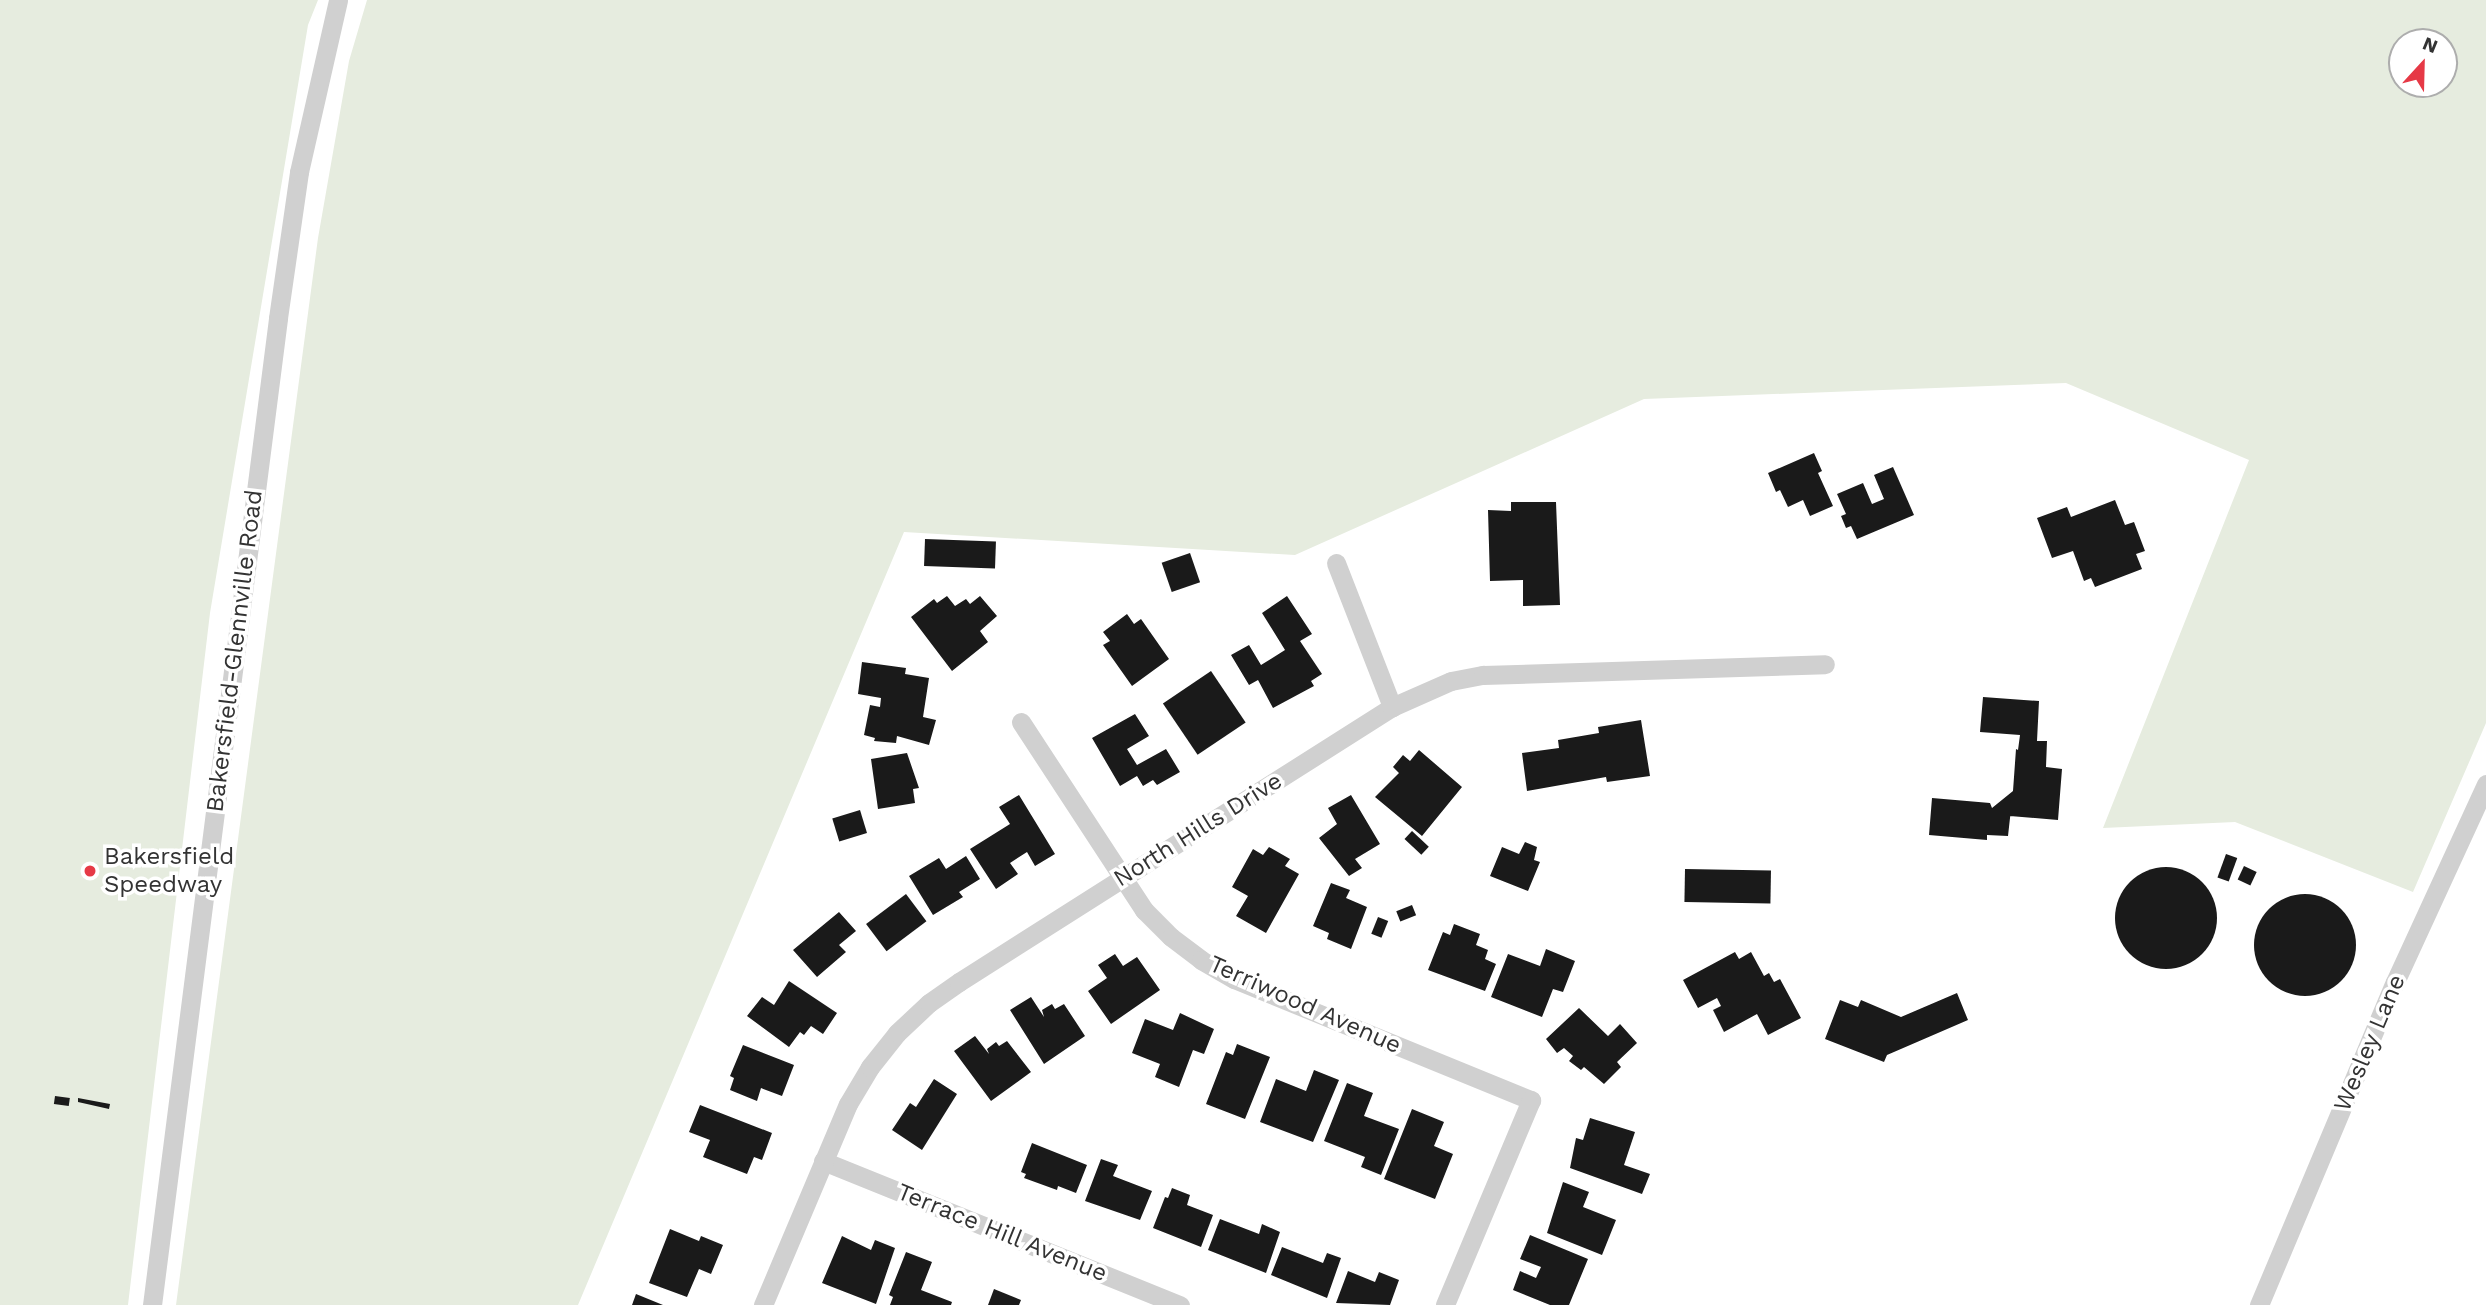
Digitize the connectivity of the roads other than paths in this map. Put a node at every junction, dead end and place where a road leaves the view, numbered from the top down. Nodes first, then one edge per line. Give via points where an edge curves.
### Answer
1 (338, 0) edge
2 (1336, 563) dead end
3 (1825, 664) dead end
4 (1392, 707) junction
5 (1021, 722) dead end
6 (2486, 784) edge
7 (1121, 879) junction
8 (823, 1161) junction
9 (152, 1305) edge
10 (762, 1305) edge
11 (1180, 1305) edge
12 (1445, 1305) edge
13 (2259, 1305) edge

1 - 9 street, Bakersfield-Glennville Road via 299,172 278,318
2 - 4 street
3 - 4 street, North Hills Drive via 1483,675 1451,681
4 - 7 street, North Hills Drive
5 - 7 street, Terriwood Avenue
6 - 13 street, Wesley Lane via 2395,982
7 - 8 street, North Hills Drive via 959,982 905,1026 870,1067
7 - 12 street, Terriwood Avenue via 1171,937 1234,979 1531,1100
8 - 10 street, North Hills Drive
8 - 11 street, Terrace Hill Avenue

